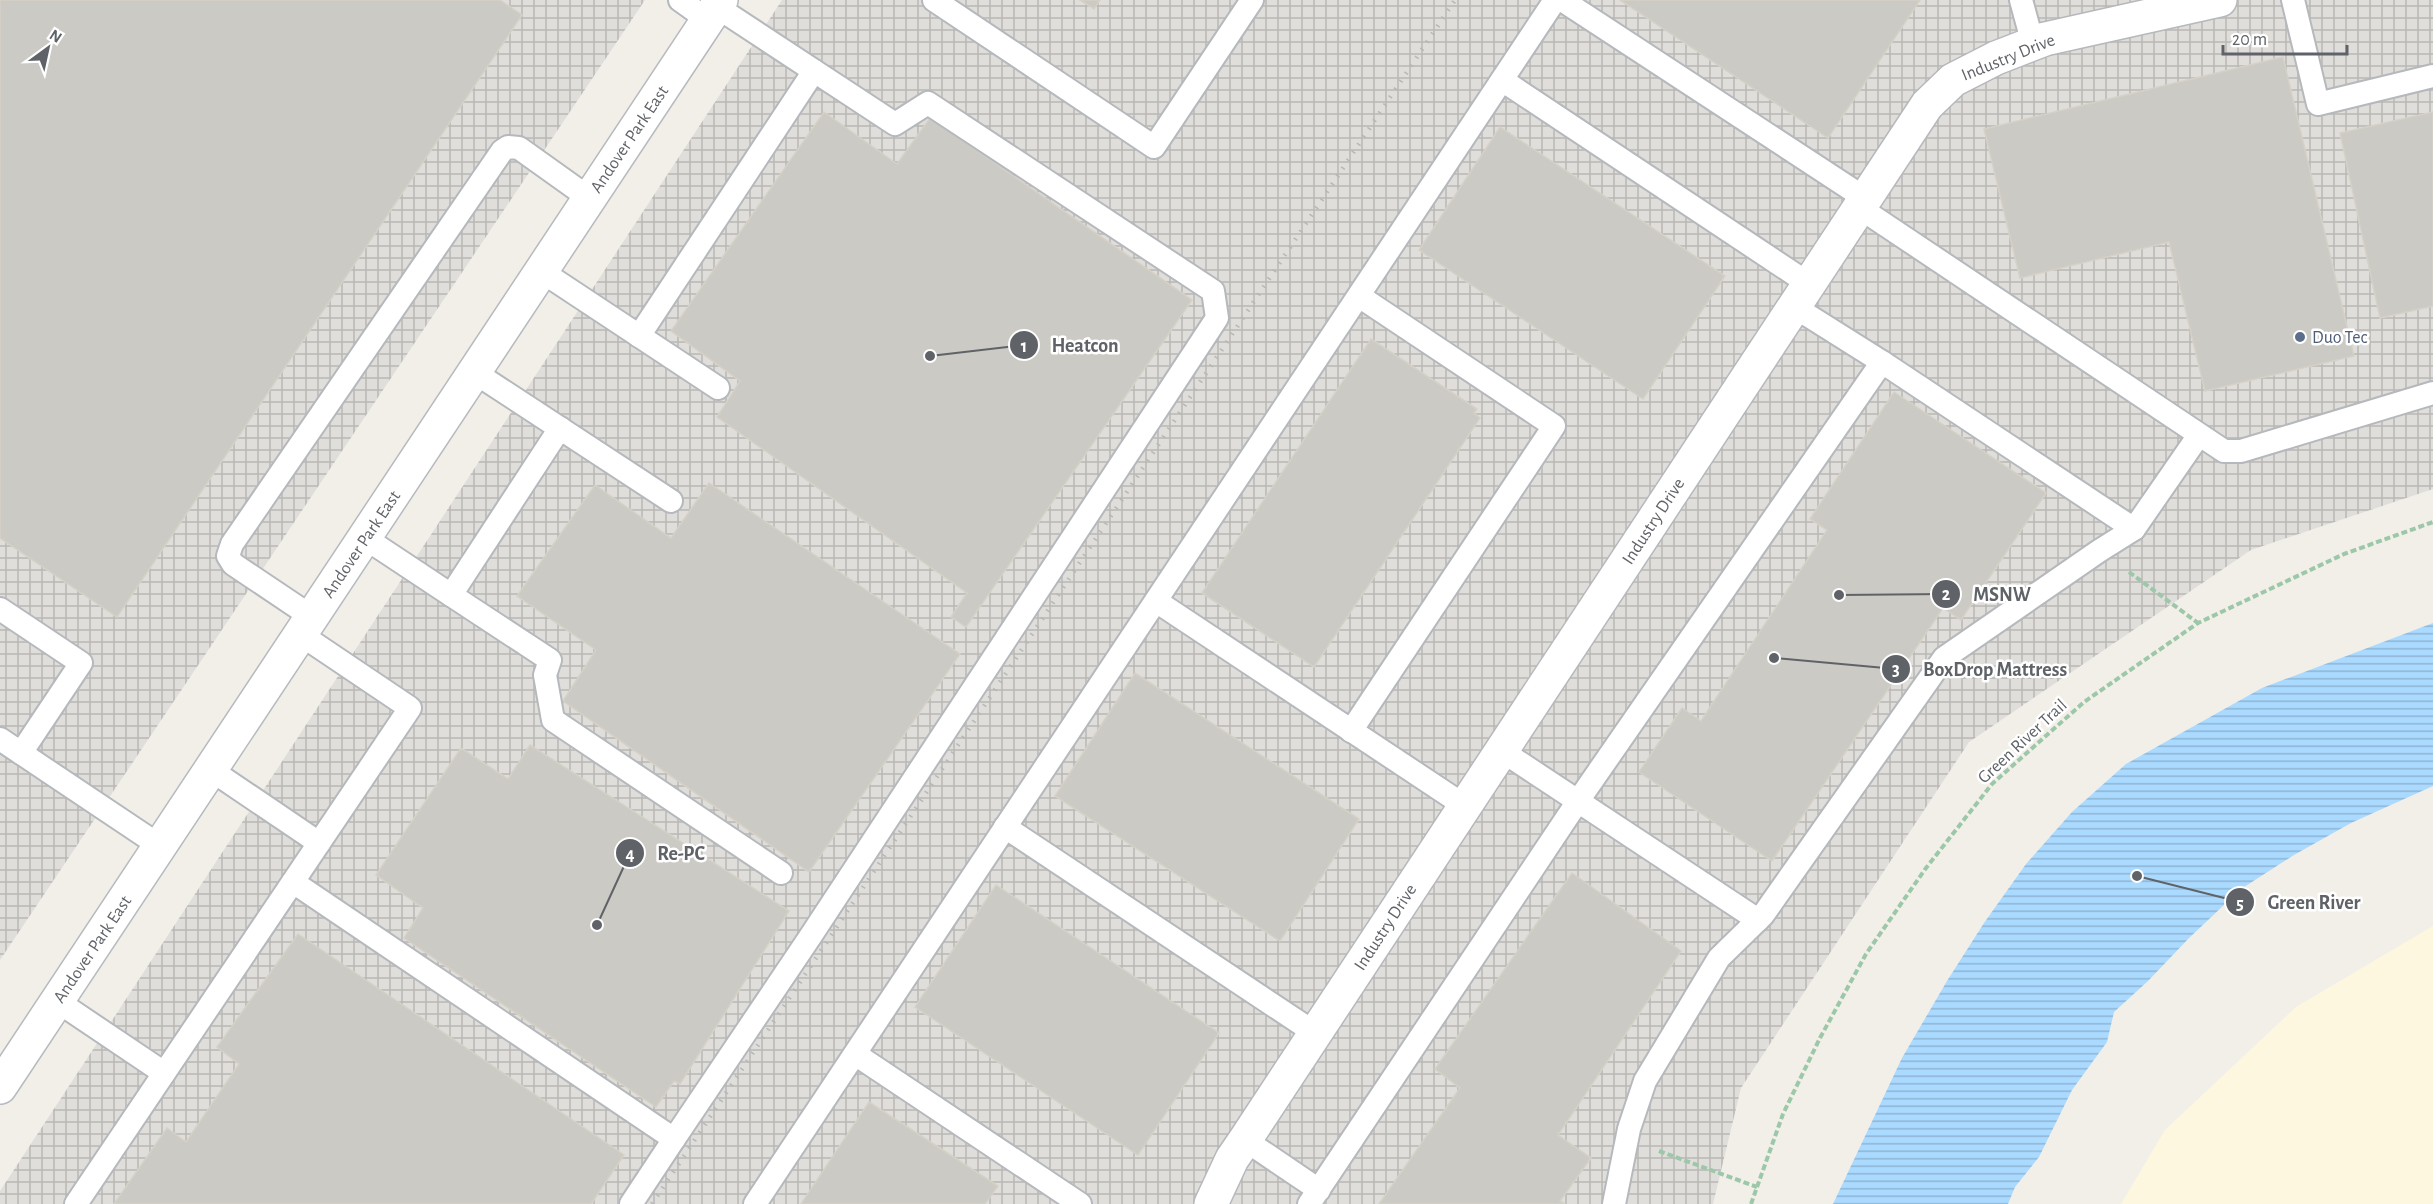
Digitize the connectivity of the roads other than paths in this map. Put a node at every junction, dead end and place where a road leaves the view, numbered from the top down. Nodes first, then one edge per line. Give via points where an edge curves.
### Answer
1 (680, 0) edge
2 (934, 0) edge
3 (1252, 0) edge
4 (1555, 0) edge
5 (1562, 0) edge
6 (2021, 0) edge
7 (2220, 0) edge
8 (2293, 0) edge
9 (2152, 7) edge
10 (715, 9) edge
11 (2033, 44) junction
12 (814, 71) junction
13 (2433, 76) edge
14 (1502, 80) junction
15 (590, 198) junction
16 (1863, 203) junction
17 (541, 271) junction
18 (1801, 295) junction
19 (1359, 296) junction
20 (639, 336) junction
21 (1882, 362) junction
22 (474, 372) junction
23 (718, 388) dead end
24 (2433, 393) edge
25 (560, 428) junction
26 (2199, 435) junction
27 (670, 501) dead end
28 (2134, 530) junction
29 (365, 538) junction
30 (451, 595) junction
31 (1156, 601) junction
32 (0, 609) edge
33 (306, 626) junction
34 (1352, 731) junction
35 (0, 739) edge
36 (1502, 751) junction
37 (21, 753) junction
38 (211, 770) junction
39 (1578, 801) junction
40 (1465, 806) junction
41 (1005, 827) junction
42 (319, 843) junction
43 (160, 846) junction
44 (781, 873) dead end
45 (293, 882) junction
46 (1758, 920) junction
47 (57, 1001) junction
48 (1315, 1033) junction
49 (855, 1054) junction
50 (164, 1073) junction
51 (0, 1087) edge
52 (674, 1139) junction
53 (1245, 1140) junction
54 (1314, 1197) edge
55 (76, 1204) edge
56 (631, 1204) edge
57 (755, 1204) edge
58 (1080, 1204) edge
59 (1211, 1204) edge
60 (1614, 1204) edge

1 - 10 lane
2 - 3 lane via 1154,147
4 - 14 lane
5 - 16 lane
6 - 11 lane
7 - 9 street, Industry Drive
8 - 13 lane via 2318,104
9 - 11 street, Industry Drive
10 - 12 lane
10 - 15 street, Andover Park East
11 - 16 street, Industry Drive via 1953,80 1928,105
12 - 20 lane
12 - 52 lane via 895,124 928,103 1213,291 1217,318
14 - 18 lane
14 - 19 lane
15 - 17 street, Andover Park East
15 - 33 lane via 519,148 502,151 232,544 228,556 233,564
16 - 18 street, Industry Drive
16 - 26 lane
17 - 20 lane
17 - 22 street, Andover Park East
18 - 21 lane
18 - 36 street, Industry Drive
19 - 31 lane
19 - 34 lane via 1554,426
20 - 23 lane
21 - 28 lane
21 - 39 lane
22 - 25 lane
22 - 29 street, Andover Park East
24 - 26 lane via 2241,451 2224,451
25 - 27 lane
25 - 30 lane
26 - 28 lane
28 - 46 lane via 1944,658
29 - 30 lane
29 - 33 street, Andover Park East
30 - 44 lane via 550,660 545,675 553,720
31 - 34 lane
31 - 41 lane
32 - 37 lane via 81,663
33 - 38 street, Andover Park East
33 - 42 lane via 410,708
34 - 40 lane
35 - 37 lane
36 - 39 lane
36 - 40 street, Industry Drive
37 - 43 lane
38 - 42 lane
38 - 43 street, Andover Park East
39 - 46 lane
39 - 54 lane
40 - 48 street, Industry Drive
41 - 48 lane
41 - 49 lane
42 - 45 lane
43 - 47 street, Andover Park East
45 - 50 lane
45 - 52 lane
46 - 60 lane via 1719,957 1645,1081 1627,1140
47 - 50 lane
47 - 51 street, Andover Park East
48 - 53 street, Industry Drive
49 - 57 lane
49 - 58 lane
50 - 55 lane
52 - 56 lane
53 - 54 lane
53 - 59 street, Industry Drive

